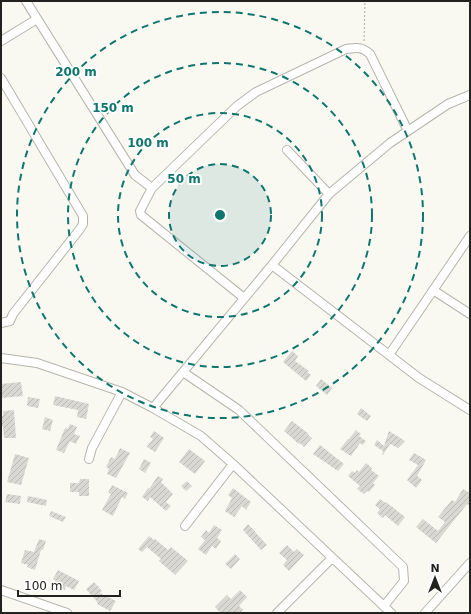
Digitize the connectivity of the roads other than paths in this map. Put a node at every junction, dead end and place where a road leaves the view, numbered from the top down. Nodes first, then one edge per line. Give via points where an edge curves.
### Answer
1 (26, 1) edge
2 (36, 19) junction
3 (1, 41) edge
4 (1, 78) edge
5 (470, 95) edge
6 (408, 131) junction
7 (287, 150) dead end
8 (152, 188) junction
9 (329, 194) junction
10 (470, 236) edge
11 (272, 265) junction
12 (433, 290) junction
13 (244, 298) junction
14 (470, 314) edge
15 (1, 323) edge
16 (389, 355) junction
17 (1, 358) edge
18 (183, 372) junction
19 (122, 392) junction
20 (153, 408) junction
21 (470, 410) edge
22 (88, 459) dead end
23 (233, 464) junction
24 (185, 526) dead end
25 (332, 558) junction
26 (470, 564) edge
27 (1, 590) edge
28 (384, 606) junction
29 (67, 613) edge
30 (277, 613) edge
31 (391, 613) edge
32 (425, 613) edge

1 - 2 street
2 - 3 street
2 - 8 street via 135,175
4 - 15 street via 83,216 83,224 10,321
5 - 6 street via 448,104
6 - 8 street via 370,54 364,49 346,49 256,92 237,106
6 - 9 street
7 - 9 street
8 - 13 street via 140,211 141,215
9 - 11 street
10 - 12 street
11 - 13 street
11 - 16 street
12 - 14 street
12 - 16 street
13 - 18 street
16 - 21 street via 419,378
17 - 19 street via 36,363
18 - 20 street
18 - 28 street via 239,410 403,567 404,581
19 - 20 street
19 - 22 street
20 - 23 street via 201,436
23 - 24 street
23 - 25 street
25 - 28 street
25 - 30 street
26 - 32 street
27 - 29 street
28 - 31 street

